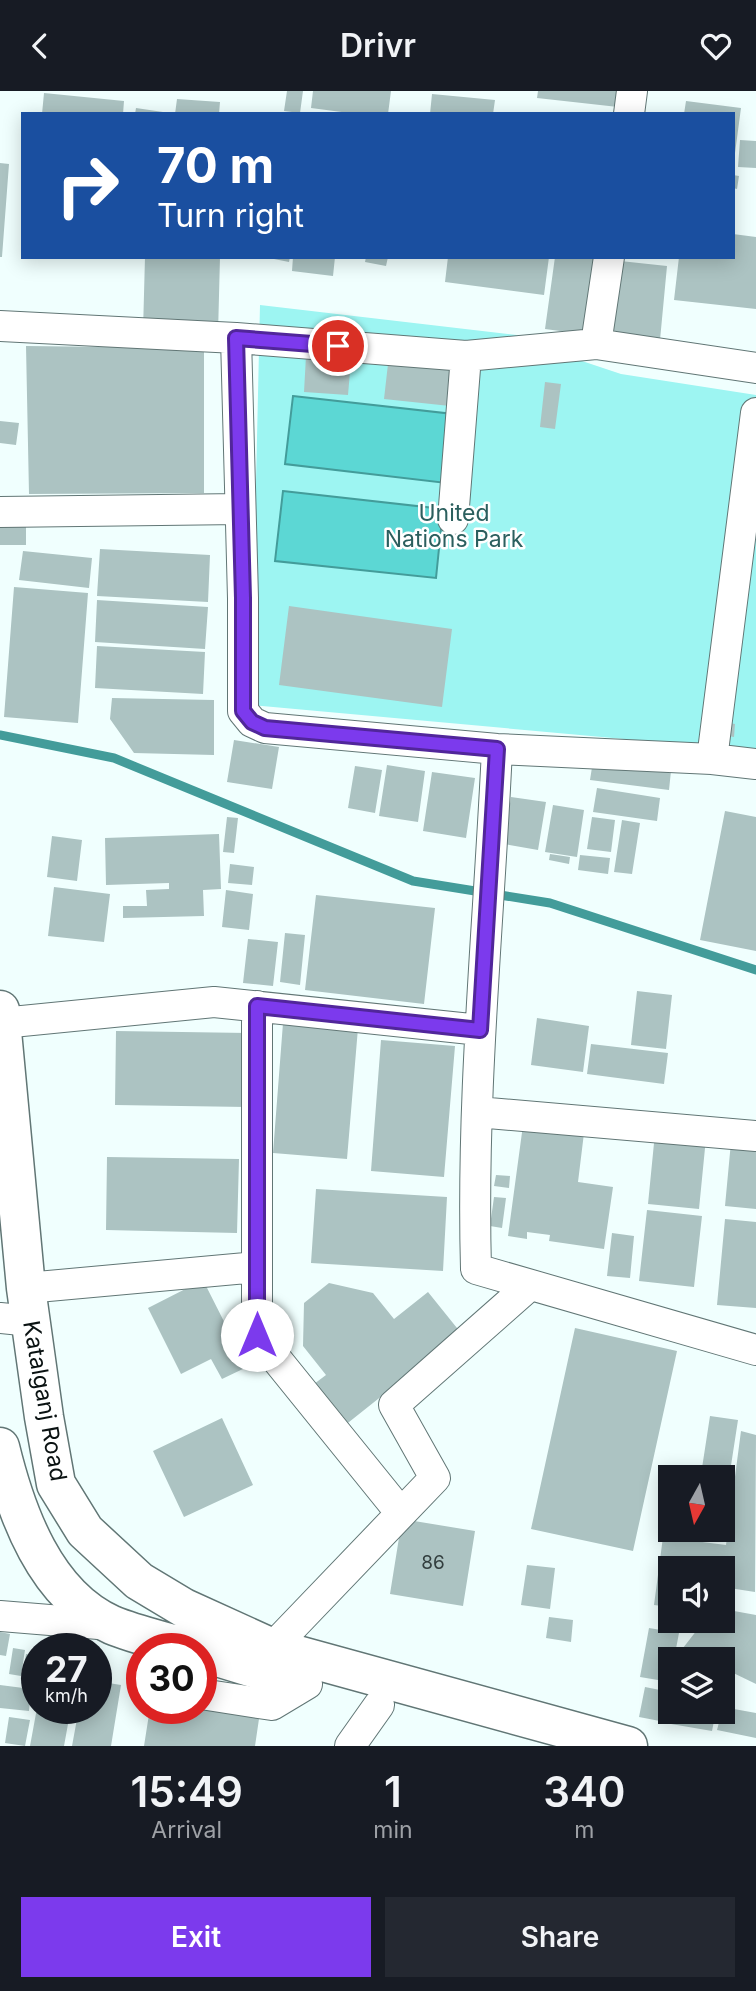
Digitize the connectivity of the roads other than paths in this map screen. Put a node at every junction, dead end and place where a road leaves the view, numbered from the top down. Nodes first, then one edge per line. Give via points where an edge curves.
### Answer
1 (632, 91) edge
2 (629, 112) edge
3 (608, 259) edge
4 (0, 326) edge
5 (236, 338) junction
6 (596, 344) junction
7 (466, 356) junction
8 (756, 368) edge
9 (756, 413) edge
10 (240, 509) junction
11 (0, 512) edge
12 (453, 519) dead end
13 (497, 749) junction
14 (712, 759) junction
15 (756, 764) edge
16 (257, 1006) junction
17 (1, 1017) edge
18 (480, 1030) junction
19 (477, 1112) junction
20 (756, 1136) edge
21 (257, 1267) junction
22 (530, 1285) junction
23 (19, 1309) edge
24 (756, 1350) edge
25 (0, 1447) edge
26 (400, 1511) junction
27 (85, 1531) junction
28 (41, 1557) junction
29 (0, 1616) edge
30 (129, 1633) edge
31 (126, 1635) edge
32 (272, 1648) junction
33 (217, 1657) edge
34 (307, 1684) junction
35 (217, 1696) edge
36 (379, 1706) junction
37 (350, 1746) edge
38 (542, 1746) edge
39 (628, 1746) edge

1 - 2 street
3 - 6 street
4 - 5 street
5 - 7 street
5 - 10 street
6 - 7 street
6 - 8 street
7 - 12 street
9 - 14 street
10 - 11 street
10 - 13 street via 243,711 252,722 265,728
13 - 14 street
13 - 18 street
14 - 15 street
16 - 17 street via 214,1002
16 - 18 street
16 - 21 street
17 - 23 main road, Katalganj Road
18 - 19 street
19 - 20 street
19 - 22 street via 476,1269
21 - 23 street
21 - 26 street via 257,1335
22 - 24 street
22 - 26 street via 394,1405 435,1478
23 - 27 main road, Katalganj Road via 56,1484
25 - 28 main road via 10,1490
26 - 32 street
27 - 28 main road
27 - 32 main road, Katalganj Road via 139,1581 184,1608
28 - 30 main road via 82,1607
29 - 31 street
32 - 39 main road, Katalganj Road
33 - 34 main road
34 - 35 street via 272,1705
34 - 36 main road
36 - 37 street
36 - 38 main road

